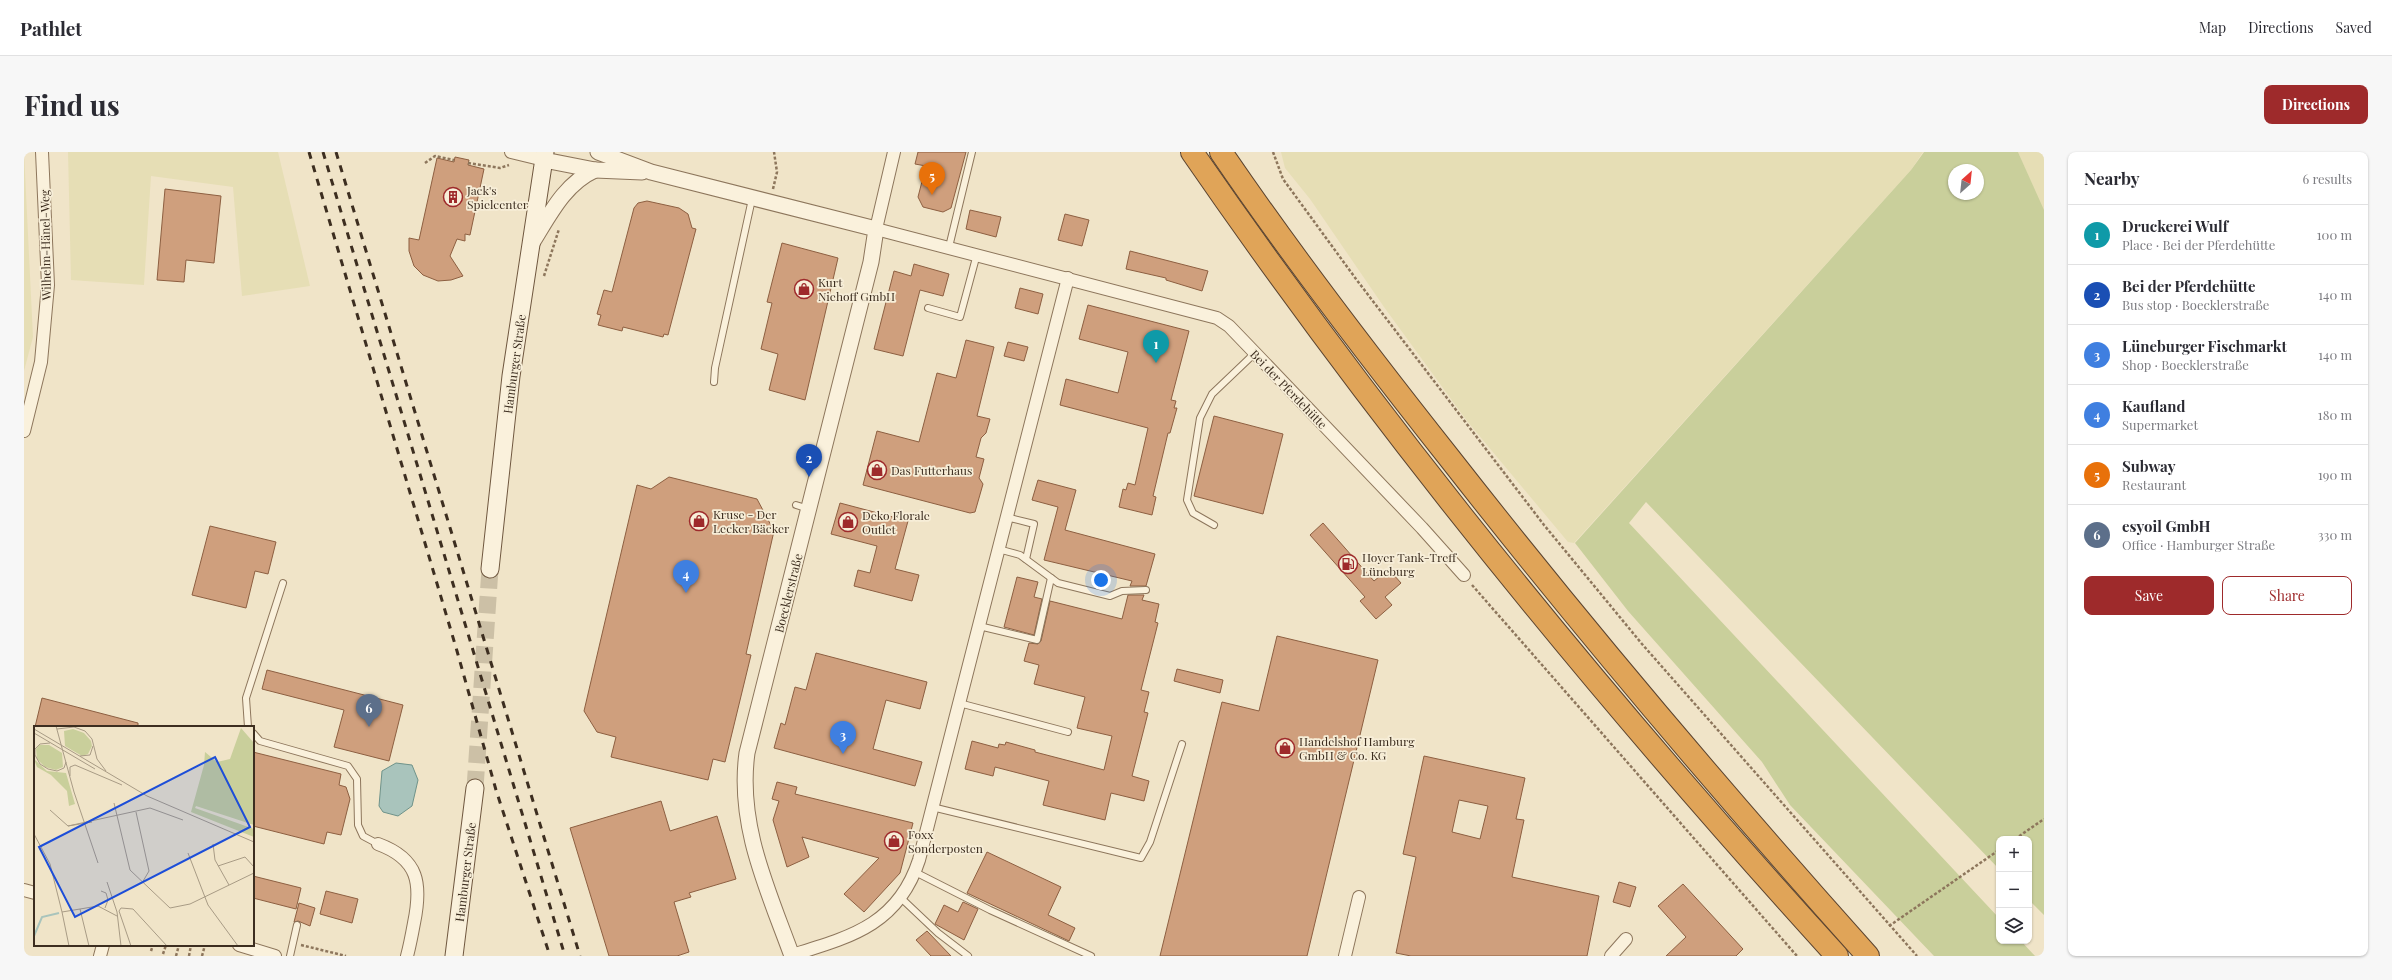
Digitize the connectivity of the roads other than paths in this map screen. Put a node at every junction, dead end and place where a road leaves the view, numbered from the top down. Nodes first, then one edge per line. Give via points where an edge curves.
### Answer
1 (42, 152) edge
2 (598, 152) edge
3 (894, 152) edge
4 (972, 152) edge
5 (1192, 152) edge
6 (1221, 152) edge
7 (545, 156) edge
8 (511, 157) edge
9 (595, 170) junction
10 (651, 172) junction
11 (752, 197) junction
12 (876, 228) junction
13 (531, 244) junction
14 (948, 247) junction
15 (977, 254) junction
16 (1068, 278) junction
17 (928, 308) dead end
18 (1255, 353) junction
19 (714, 382) dead end
20 (24, 431) edge
21 (1006, 517) junction
22 (1214, 525) dead end
23 (998, 549) junction
24 (1026, 559) junction
25 (490, 569) tunnel mouth
26 (1464, 575) road end
27 (1051, 578) junction
28 (283, 583) dead end
29 (1146, 590) dead end
30 (979, 626) junction
31 (959, 703) junction
32 (248, 726) edge
33 (1068, 732) dead end
34 (254, 734) edge
35 (1182, 744) dead end
36 (474, 788) tunnel mouth
37 (932, 807) junction
38 (378, 844) joint
39 (915, 872) junction
40 (24, 890) edge
41 (34, 893) edge
42 (1358, 897) dead end
43 (901, 898) junction
44 (297, 925) dead end
45 (1626, 939) dead end
46 (103, 946) edge
47 (242, 946) edge
48 (792, 955) edge
49 (100, 956) edge
50 (275, 956) edge
51 (290, 956) edge
52 (407, 956) edge
53 (454, 956) edge
54 (968, 956) edge
55 (1091, 956) edge
56 (1346, 956) edge
57 (1612, 956) edge
58 (1837, 956) edge
59 (1868, 956) edge

1 - 20 street, Wilhelm-Hänel-Weg via 48,285 41,362
2 - 10 street, Bei der Pferdehütte
3 - 12 street
4 - 14 lane
5 - 58 highway via 1347,367 1490,551 1631,723 1749,860
6 - 59 highway via 1367,353 1570,610 1768,845
7 - 8 street
7 - 9 street, Bei der Pferdehütte
7 - 13 main road, Hamburger Straße
9 - 10 street, Bei der Pferdehütte
9 - 13 street via 580,179 562,196
10 - 11 street, Bei der Pferdehütte
11 - 12 street, Bei der Pferdehütte
11 - 19 lane
12 - 14 street, Bei der Pferdehütte
12 - 48 street, Boecklerstraße via 871,262 802,507 745,770 745,804 751,837
13 - 25 main road, Hamburger Straße via 511,376
14 - 15 street, Bei der Pferdehütte
15 - 16 street, Bei der Pferdehütte
15 - 17 lane via 960,317
16 - 18 street, Bei der Pferdehütte via 1217,318 1229,326
16 - 21 street
18 - 22 lane via 1212,394 1200,418 1187,500 1193,513
18 - 26 street, Bei der Pferdehütte
21 - 23 street
21 - 24 lane via 1034,524
23 - 24 lane
23 - 30 street
24 - 27 lane
27 - 29 lane via 1058,583 1110,596 1122,591
27 - 30 lane via 1037,640
28 - 32 lane via 246,698
30 - 31 street
31 - 33 lane
31 - 37 street
34 - 38 lane via 260,741 348,766 357,779 358,825 363,836
35 - 37 lane via 1150,842 1141,858
36 - 53 main road, Hamburger Straße
37 - 39 street
38 - 52 street via 403,857 418,883 420,898
39 - 43 street
39 - 55 lane
40 - 41 street
42 - 56 street
43 - 48 street via 886,914 862,930
43 - 54 lane via 938,933
44 - 51 lane
45 - 57 street
46 - 49 street
47 - 50 street

